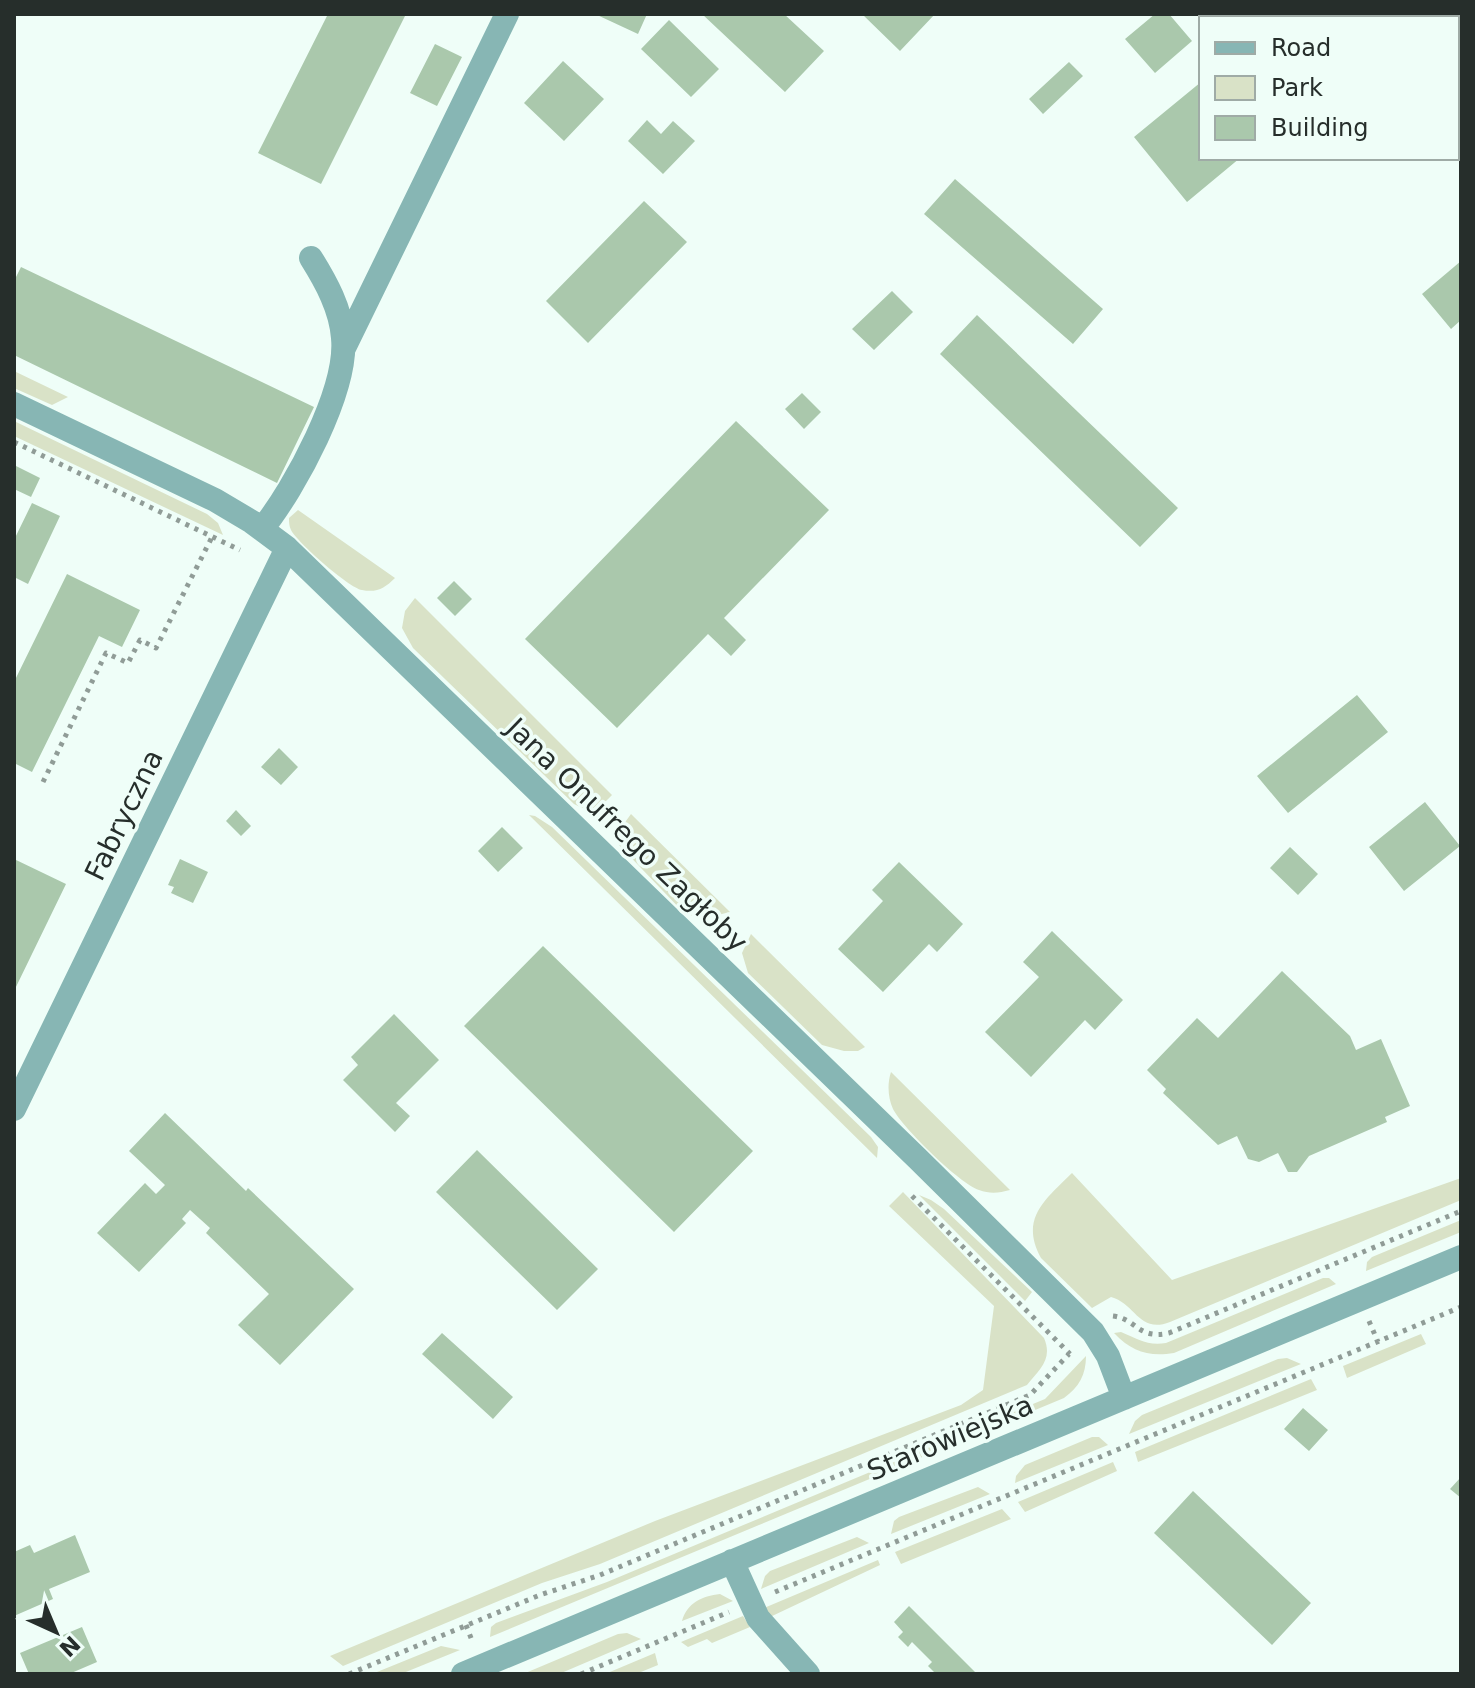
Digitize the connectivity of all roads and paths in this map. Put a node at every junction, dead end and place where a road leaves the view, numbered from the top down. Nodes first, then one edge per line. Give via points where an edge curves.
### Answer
1 (507, 14) edge
2 (311, 258) dead end
3 (344, 348) junction
4 (14, 404) edge
5 (14, 442) edge
6 (262, 529) junction
7 (212, 537) junction
8 (287, 548) junction
9 (275, 572) junction
10 (43, 782) dead end
11 (14, 1109) edge
12 (907, 1190) dead end
13 (1461, 1211) edge
14 (1461, 1257) edge
15 (1343, 1260) junction
16 (1346, 1269) dead end
17 (1461, 1307) edge
18 (1104, 1320) dead end
19 (1369, 1321) dead end
20 (1378, 1342) junction
21 (1076, 1347) dead end
22 (1070, 1354) junction
23 (1124, 1398) junction
24 (732, 1561) junction
25 (763, 1597) dead end
26 (739, 1607) dead end
27 (466, 1625) junction
28 (474, 1644) dead end
29 (349, 1674) edge
30 (463, 1674) edge
31 (581, 1674) edge
32 (808, 1674) edge

1 - 3 street
2 - 3 street via 334,302
3 - 6 street via 327,413 287,494
4 - 6 street, Jana Onufrego Zagłoby via 215,500
5 - 7 path
6 - 8 street, Jana Onufrego Zagłoby
7 - 9 path
7 - 10 path via 156,648 140,640 128,663 106,653
8 - 9 street, Fabryczna
8 - 23 street, Jana Onufrego Zagłoby via 1093,1332
9 - 11 street, Fabryczna
12 - 22 path
13 - 15 path
14 - 23 street, Starowiejska
15 - 16 path
15 - 18 path via 1169,1333 1151,1336 1119,1316
17 - 20 path
19 - 20 path
20 - 25 path
21 - 22 path
22 - 27 path via 1030,1395 600,1575
23 - 24 street, Starowiejska
24 - 30 street, Starowiejska
24 - 32 street via 758,1618
26 - 31 path
27 - 28 path
27 - 29 path

